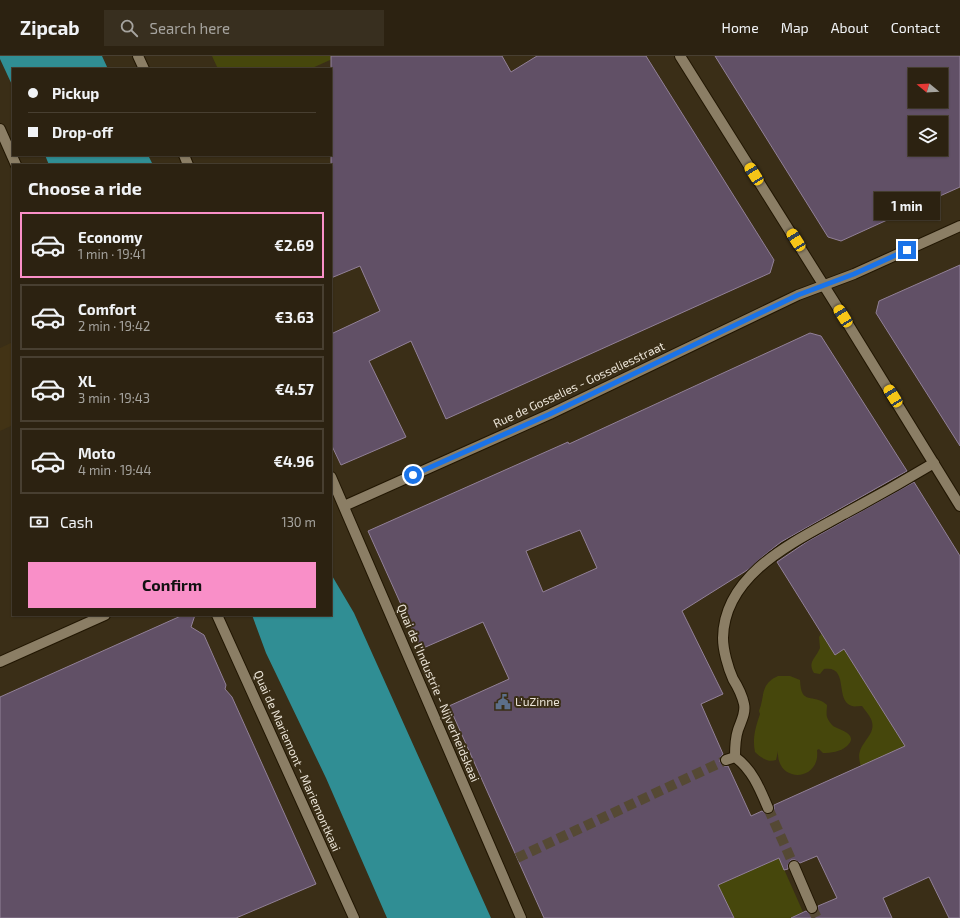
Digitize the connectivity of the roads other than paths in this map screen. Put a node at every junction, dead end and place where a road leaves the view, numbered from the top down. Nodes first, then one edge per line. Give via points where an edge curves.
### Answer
1 (138, 56) edge
2 (680, 56) edge
3 (144, 68) edge
4 (0, 129) edge
5 (12, 156) edge
6 (960, 226) edge
7 (824, 285) junction
8 (934, 463) junction
9 (332, 480) edge
10 (344, 506) junction
11 (960, 506) edge
12 (103, 616) edge
13 (217, 616) edge
14 (0, 662) edge
15 (768, 808) tunnel mouth
16 (794, 866) tunnel mouth
17 (812, 908) tunnel mouth
18 (354, 918) edge
19 (521, 918) edge

1 - 3 street
2 - 7 street
4 - 5 street
6 - 7 street, Rue de Gosselies - Gosseliesstraat
7 - 8 street
7 - 10 street, Rue de Gosselies - Gosseliesstraat via 798,295 550,414
8 - 11 street
8 - 15 street via 791,544 762,565 735,596 726,618 724,650 745,706 730,759 743,763 755,780
9 - 10 street, Quai de l'Industrie - Nijverheidskaai
10 - 19 street, Quai de l'Industrie - Nijverheidskaai
12 - 14 street
13 - 18 street, Quai de Mariemont - Mariemontkaai
16 - 17 street

